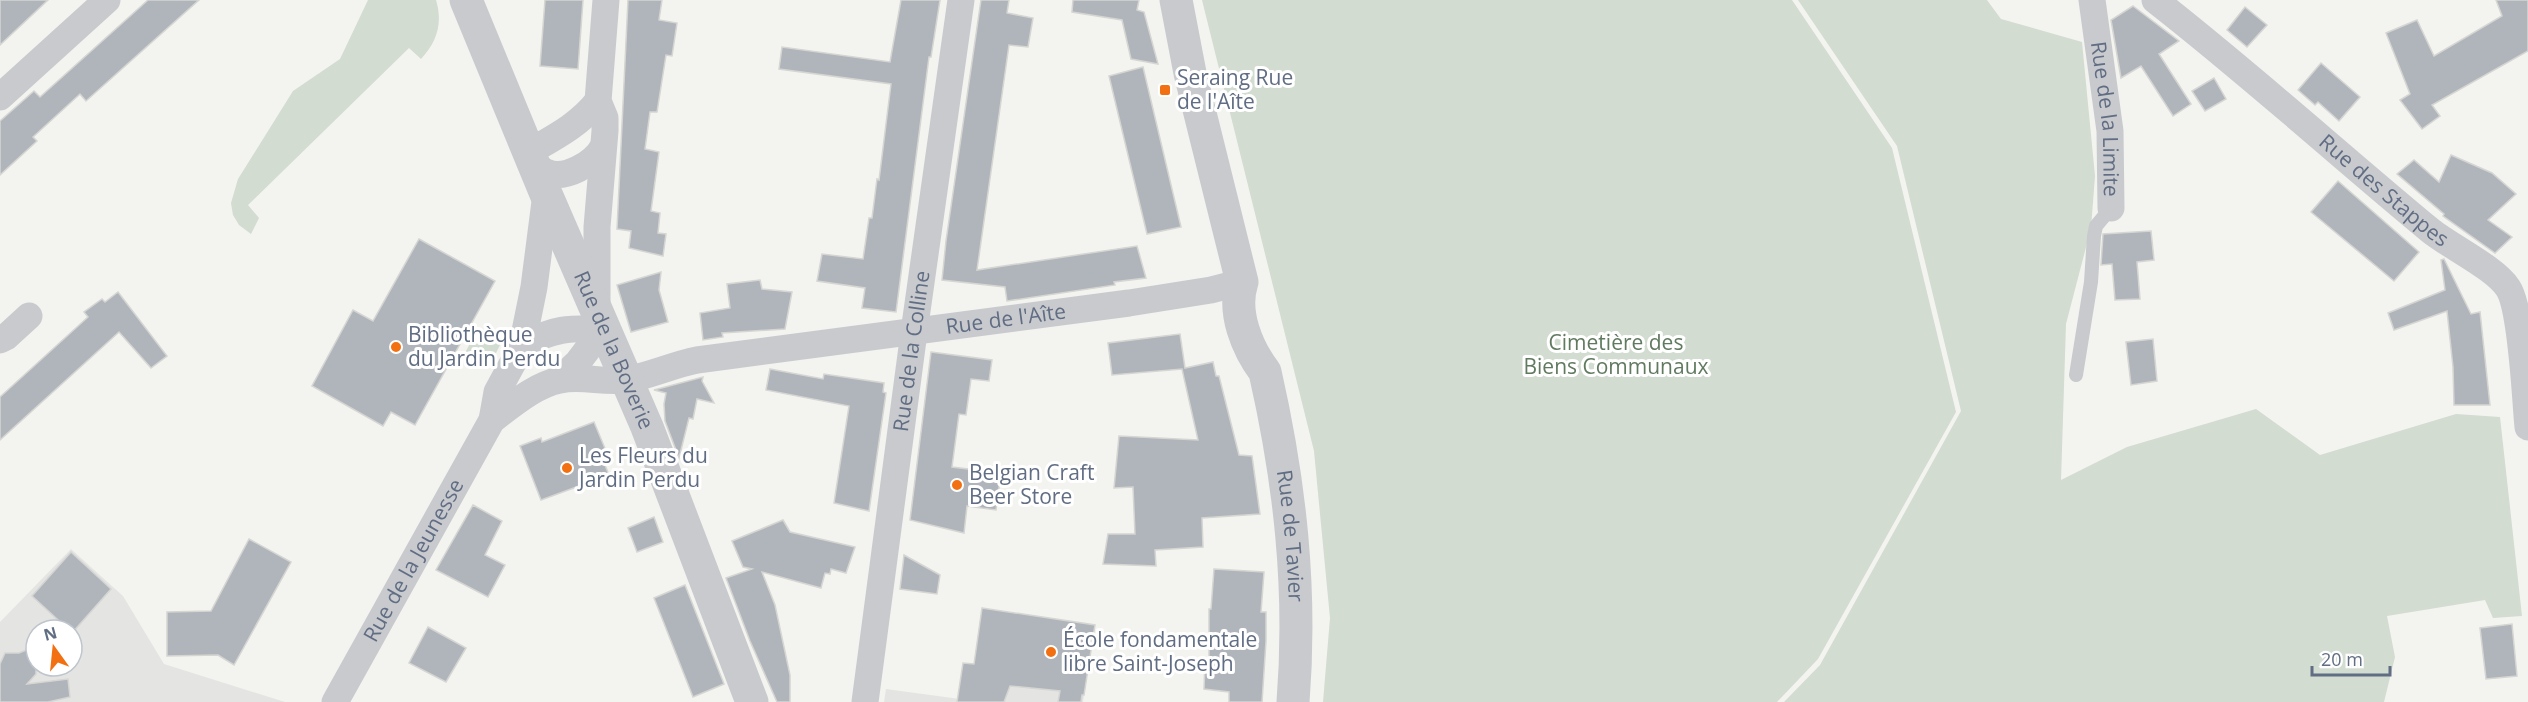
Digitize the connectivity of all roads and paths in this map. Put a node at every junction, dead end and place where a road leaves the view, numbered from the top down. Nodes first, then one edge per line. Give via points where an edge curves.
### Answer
1 (107, 0) edge
2 (466, 0) edge
3 (606, 0) edge
4 (962, 0) edge
5 (1176, 0) edge
6 (2092, 0) edge
7 (2155, 0) edge
8 (0, 97) edge
9 (598, 101) junction
10 (603, 147) junction
11 (530, 156) junction
12 (546, 194) junction
13 (2111, 208) joint
14 (1242, 282) junction
15 (29, 316) dead end
16 (600, 322) junction
17 (914, 332) junction
18 (0, 340) edge
19 (522, 346) junction
20 (2076, 375) dead end
21 (560, 379) junction
22 (628, 379) junction
23 (492, 420) junction
24 (2528, 427) edge
25 (335, 702) edge
26 (752, 702) edge
27 (865, 702) edge
28 (1293, 702) edge

1 - 8 street
2 - 11 street, Rue de la Boverie
3 - 9 street
4 - 17 street, Rue de la Colline
5 - 14 street, Rue de Tavier via 1190,73
6 - 13 street, Rue de la Limite via 2110,130
7 - 24 street, Rue des Stappes via 2225,54 2438,237 2508,288 2517,322
9 - 10 street via 605,118
9 - 11 street via 577,123
10 - 11 street via 597,158 585,165 555,174 544,172
10 - 16 street via 597,227
11 - 12 street, Rue de la Boverie
12 - 16 street, Rue de la Boverie
12 - 19 street, Rue de la Jeunesse
13 - 20 lane, Rue de la Limite via 2096,226
14 - 17 street, Rue de l'Aîte via 1167,297
14 - 28 street, Rue de Tavier via 1238,303 1246,337 1264,372 1284,464 1295,557 1297,630
15 - 18 street
16 - 19 street via 557,330
16 - 21 street, Rue de la Jeunesse via 578,362
16 - 22 street, Rue de la Boverie
17 - 22 street, Rue de l'Aîte via 697,360
17 - 27 street, Rue de la Colline
19 - 23 street, Rue de la Jeunesse via 497,392
21 - 22 street, Rue de la Jeunesse
21 - 23 street, Rue de la Jeunesse via 534,391
22 - 26 street, Rue de la Boverie
23 - 25 street, Rue de la Jeunesse

